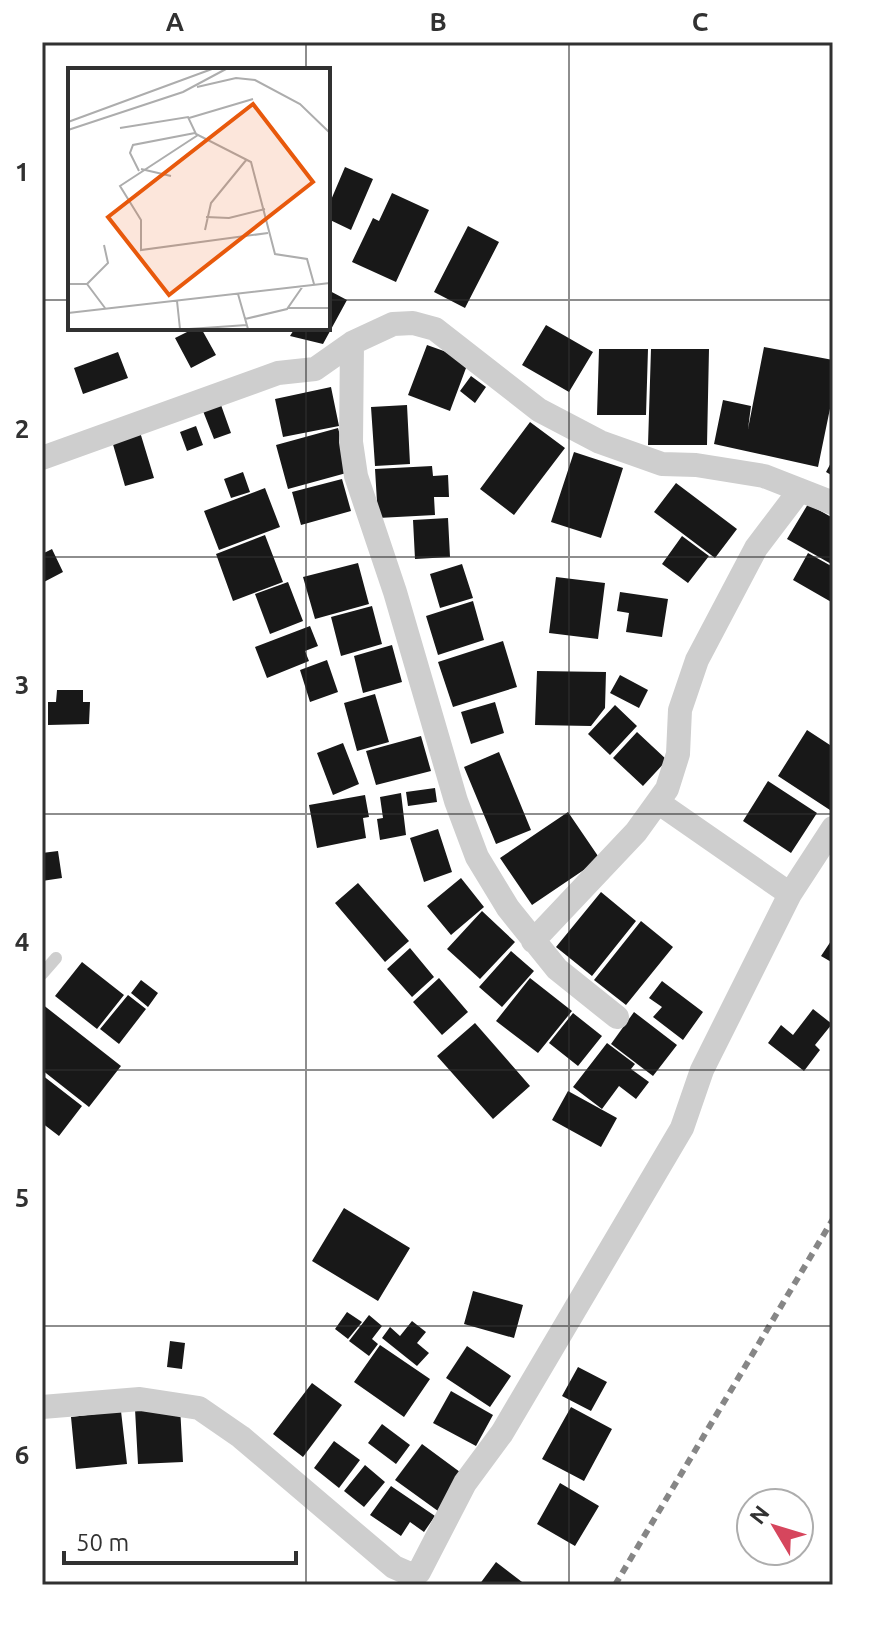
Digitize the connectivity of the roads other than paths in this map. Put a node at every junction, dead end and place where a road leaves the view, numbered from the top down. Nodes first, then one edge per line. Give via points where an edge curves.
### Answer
1 (352, 343) junction
2 (42, 458) edge
3 (800, 490) junction
4 (833, 503) edge
5 (659, 803) junction
6 (833, 828) edge
7 (790, 894) junction
8 (533, 941) junction
9 (56, 958) dead end
10 (42, 974) edge
11 (617, 1017) dead end
12 (42, 1407) edge

1 - 2 street via 315,369 278,373
1 - 3 street via 393,324 435,329 539,410 600,442 662,464 731,469
1 - 8 street via 356,476 465,827 492,883
3 - 4 street
3 - 5 street via 756,548 697,660 680,710 674,772
5 - 7 street
5 - 8 street
6 - 7 street
7 - 12 street via 702,1070 682,1128 502,1433 465,1483 419,1572 394,1567 241,1437 199,1408 140,1399
8 - 11 street via 557,969
9 - 10 lane

